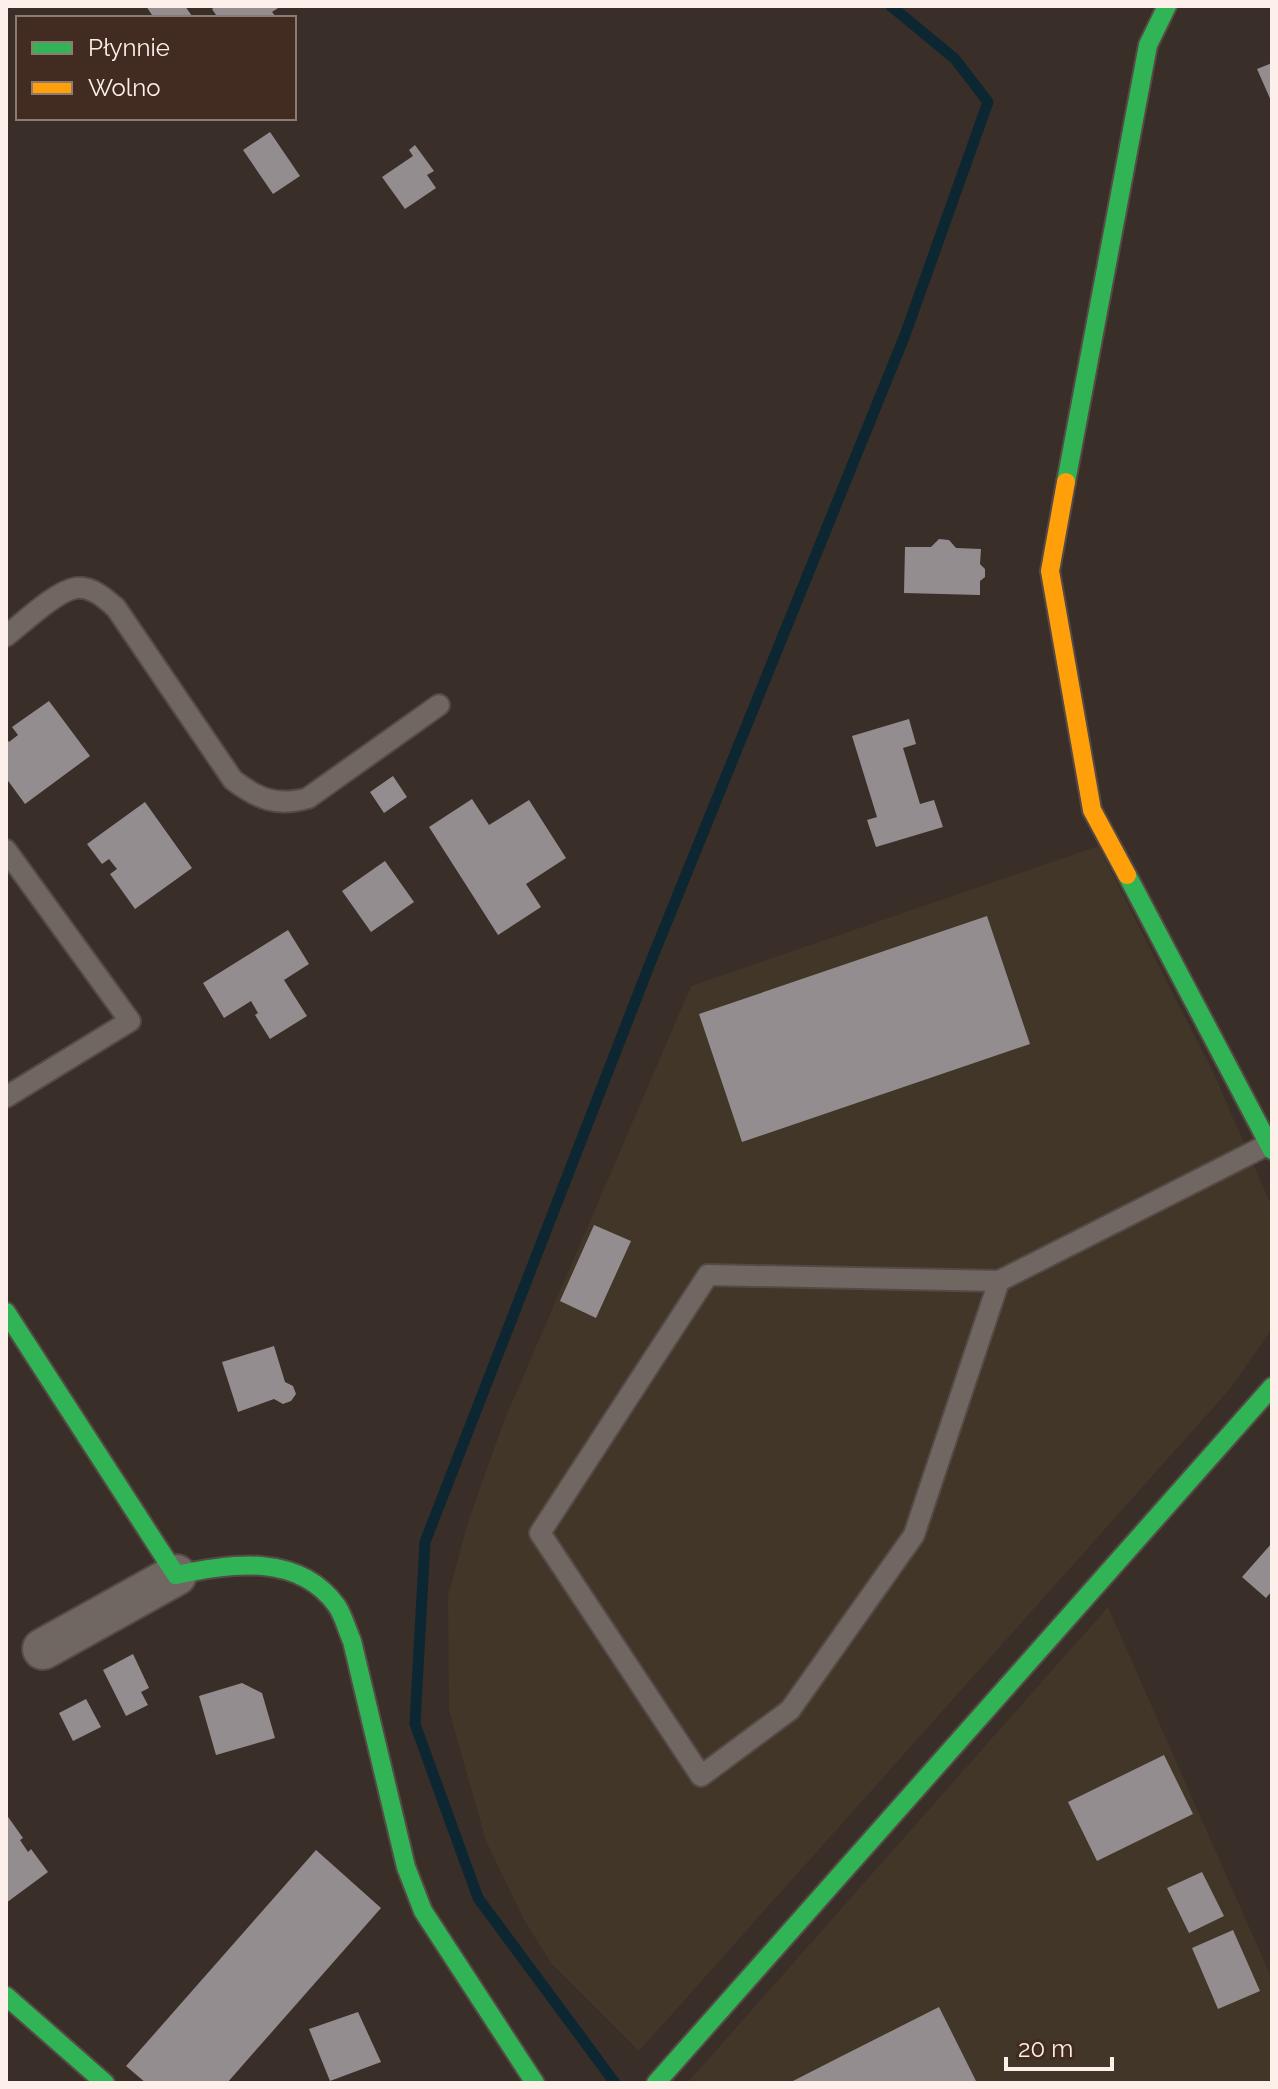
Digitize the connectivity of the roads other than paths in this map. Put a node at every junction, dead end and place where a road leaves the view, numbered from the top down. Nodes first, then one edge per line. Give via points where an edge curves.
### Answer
1 (1167, 6) edge
2 (6, 636) edge
3 (439, 705) dead end
4 (6, 850) edge
5 (6, 1097) edge
6 (1270, 1147) edge
7 (999, 1281) junction
8 (6, 1312) edge
9 (1272, 1387) edge
10 (176, 1575) junction
11 (43, 1649) dead end
12 (6, 1996) edge
13 (105, 2083) edge
14 (535, 2083) edge
15 (656, 2083) edge

1 - 6 street via 1148,45 1050,571 1092,810
2 - 3 lane via 62,593 78,587 100,594 116,608 233,780 269,802 308,798
4 - 5 lane via 130,1021
6 - 7 lane
7 - 7 lane via 914,1535 790,1710 701,1776 540,1533 708,1275
8 - 10 street
9 - 15 street
10 - 11 street
10 - 14 street via 213,1566 284,1567 316,1583 337,1607 352,1641 406,1867 423,1911
12 - 13 street

